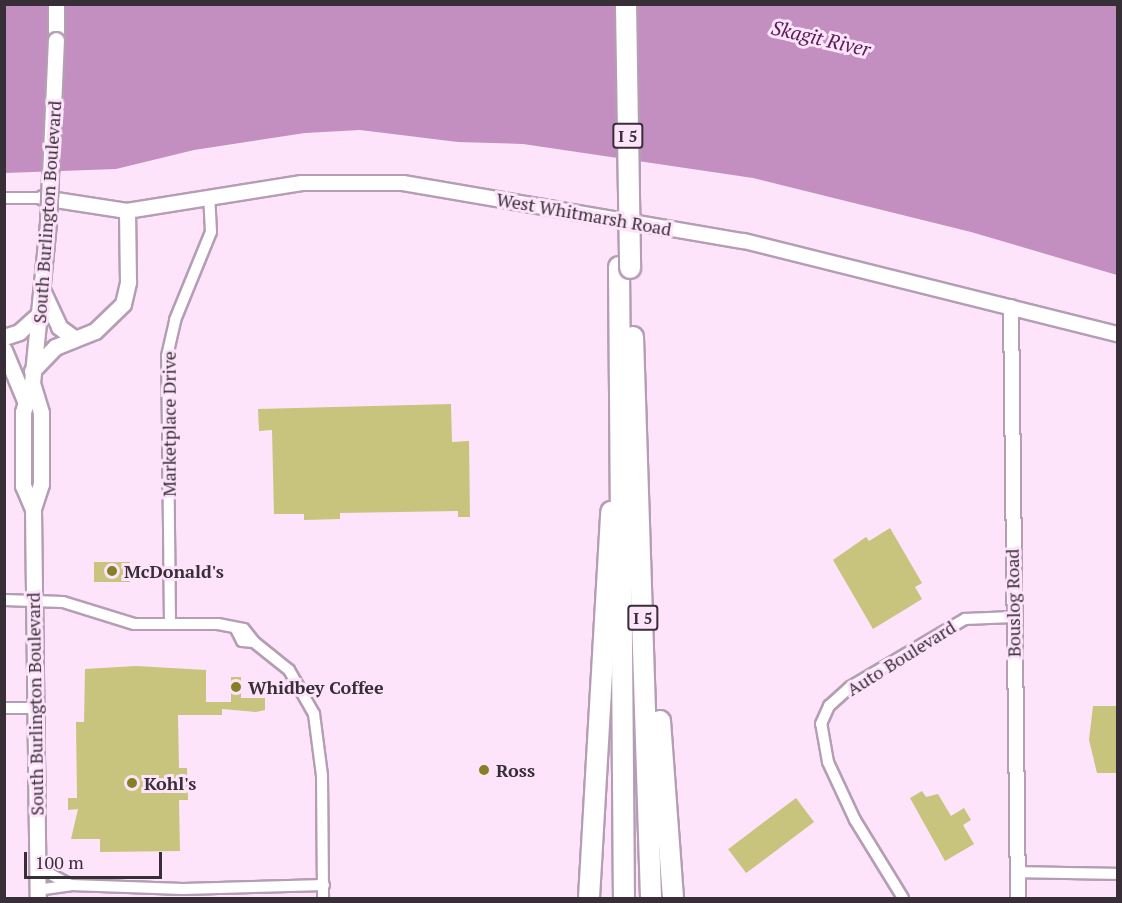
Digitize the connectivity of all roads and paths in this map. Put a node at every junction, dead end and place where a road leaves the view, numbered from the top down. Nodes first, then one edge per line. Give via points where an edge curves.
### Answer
1 (56, 4) edge
2 (613, 4) edge
3 (626, 4) edge
4 (209, 197) junction
5 (4, 198) edge
6 (43, 198) joint
7 (127, 211) junction
8 (625, 268) junction
9 (42, 289) junction
10 (1011, 307) junction
11 (40, 313) junction
12 (1118, 334) edge
13 (4, 337) edge
14 (73, 337) junction
15 (633, 338) junction
16 (4, 350) edge
17 (32, 377) junction
18 (26, 403) junction
19 (621, 411) junction
20 (33, 509) junction
21 (4, 600) edge
22 (33, 601) junction
23 (1013, 617) junction
24 (170, 623) junction
25 (4, 708) edge
26 (37, 708) junction
27 (37, 867) junction
28 (1016, 872) junction
29 (1118, 873) edge
30 (71, 885) junction
31 (324, 885) junction
32 (38, 894) edge
33 (323, 898) edge
34 (589, 898) edge
35 (624, 898) edge
36 (651, 898) edge
37 (673, 898) edge
38 (903, 898) edge
39 (1017, 898) edge

1 - 9 main road, South Burlington Boulevard, bridge
2 - 8 highway, I 5
3 - 8 highway, I 5, bridge
4 - 7 street, West Whitmarsh Road
4 - 10 street, West Whitmarsh Road via 314,182 403,183 744,241
4 - 24 street, Marketplace Drive via 211,232 175,320 167,356
5 - 6 street
6 - 7 street, West Whitmarsh Road
7 - 14 main road via 128,282 123,304 105,325
8 - 15 highway, I 5
8 - 19 highway, I 5
9 - 11 main road, South Burlington Boulevard
9 - 14 main road via 59,327
10 - 12 street, West Whitmarsh Road
10 - 23 street, Bouslog Road
11 - 13 main road via 19,332
11 - 17 main road, South Burlington Boulevard
14 - 17 main road via 46,354
15 - 36 highway, I 5
15 - 37 highway
16 - 18 main road
17 - 18 main road, South Burlington Boulevard
17 - 20 main road, South Burlington Boulevard via 41,413 41,484
18 - 20 main road, South Burlington Boulevard via 23,486
19 - 34 highway
19 - 35 highway, I 5
20 - 22 main road, South Burlington Boulevard
21 - 22 street
22 - 24 street via 63,602 134,624
22 - 26 main road, South Burlington Boulevard
23 - 28 street, Bouslog Road
23 - 38 street, Auto Boulevard via 965,619 850,687 829,706 821,724 828,762 852,814
24 - 31 street via 244,629 289,670 314,714 322,776
25 - 26 street
26 - 27 main road, South Burlington Boulevard
27 - 30 street
27 - 32 main road, South Burlington Boulevard
28 - 29 street
28 - 39 street, Bouslog Road
30 - 31 street via 183,889
30 - 32 street
31 - 33 street

